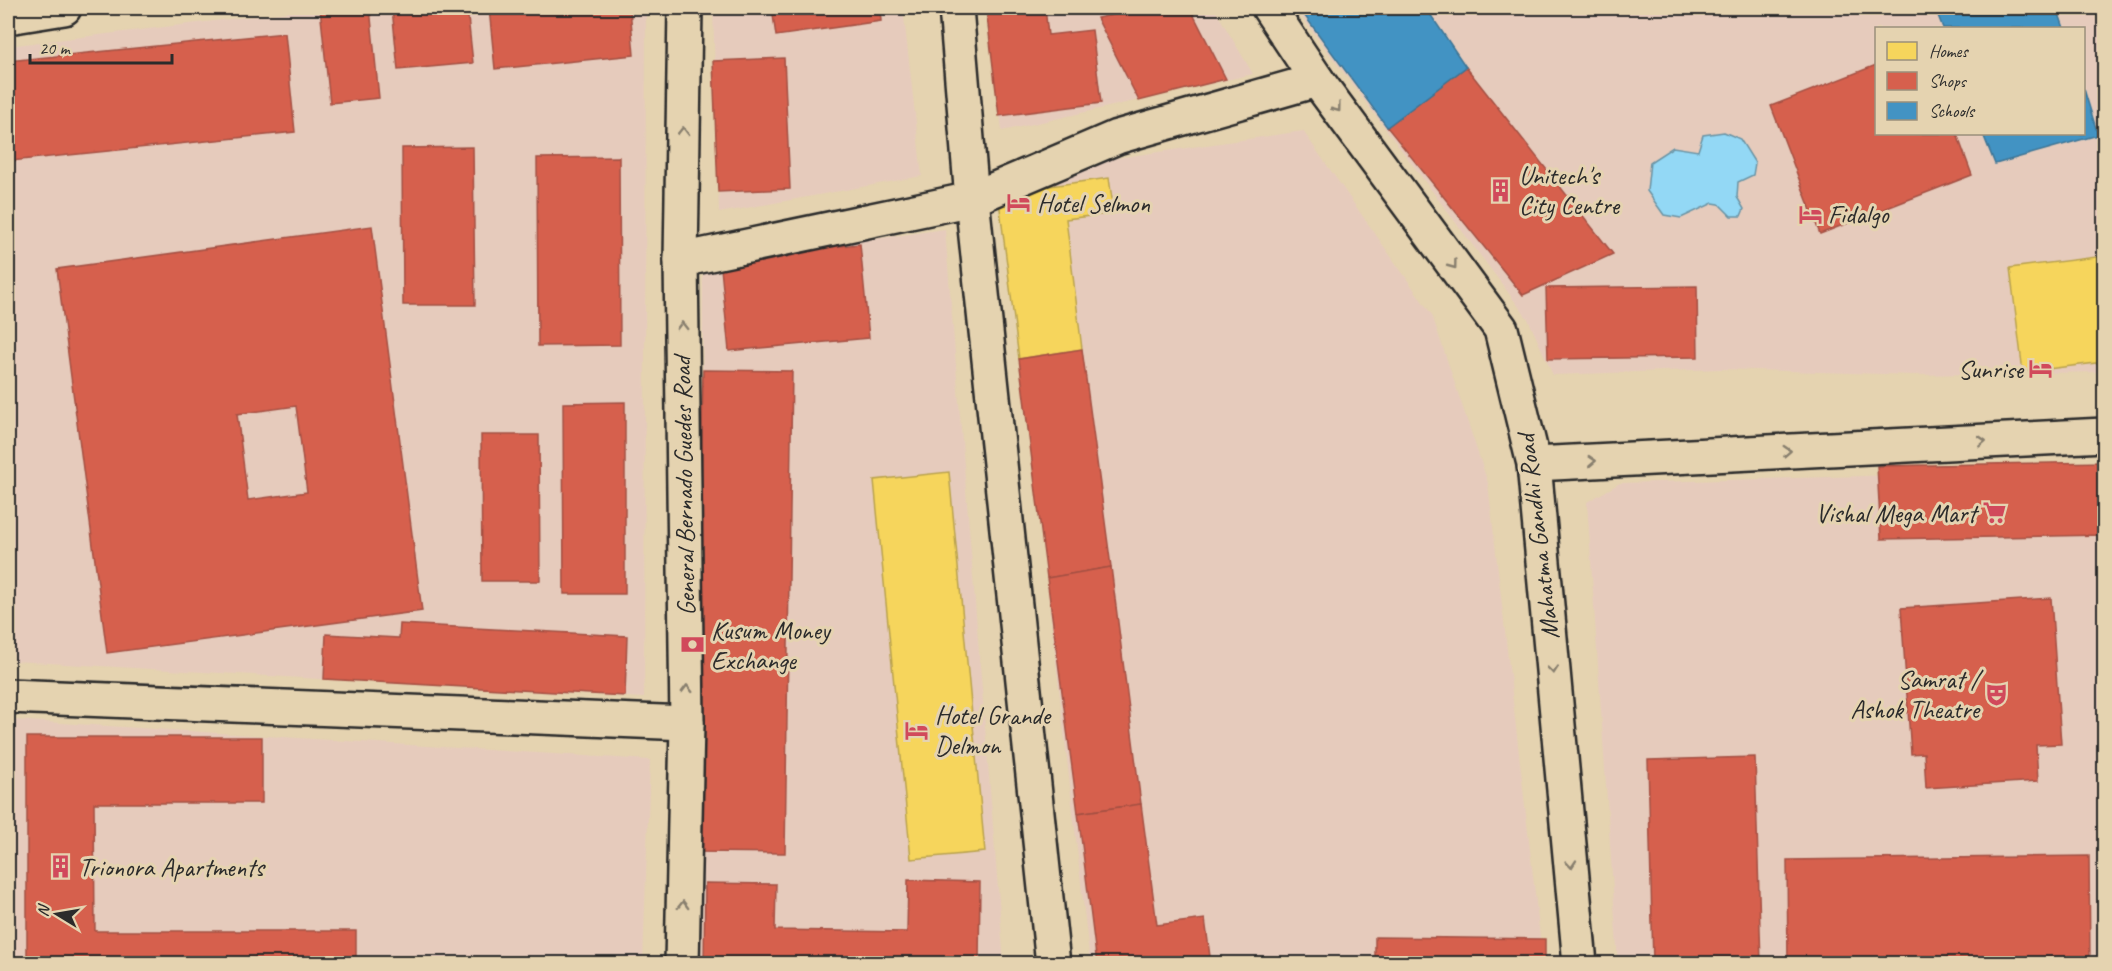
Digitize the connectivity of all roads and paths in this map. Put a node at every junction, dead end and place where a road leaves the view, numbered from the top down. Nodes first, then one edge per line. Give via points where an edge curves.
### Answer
1 (63, 8) edge
2 (685, 8) edge
3 (956, 8) edge
4 (1269, 8) edge
5 (8, 17) edge
6 (1317, 80) junction
7 (972, 199) junction
8 (681, 260) junction
9 (2104, 435) edge
10 (1534, 464) junction
11 (8, 696) edge
12 (687, 723) junction
13 (682, 963) edge
14 (1053, 963) edge
15 (1580, 963) edge

1 - 5 street
8 -> 2 street, General Bernado Guedes Road
3 - 7 street
4 - 6 street, Mahatma Gandhi Road
6 - 7 street via 1117,137
6 -> 10 street, Mahatma Gandhi Road via 1501,329
7 - 8 street
7 - 14 street
12 -> 8 street, General Bernado Guedes Road
10 -> 9 street
10 -> 15 street, Mahatma Gandhi Road
11 - 12 street
13 -> 12 street, General Bernado Guedes Road

